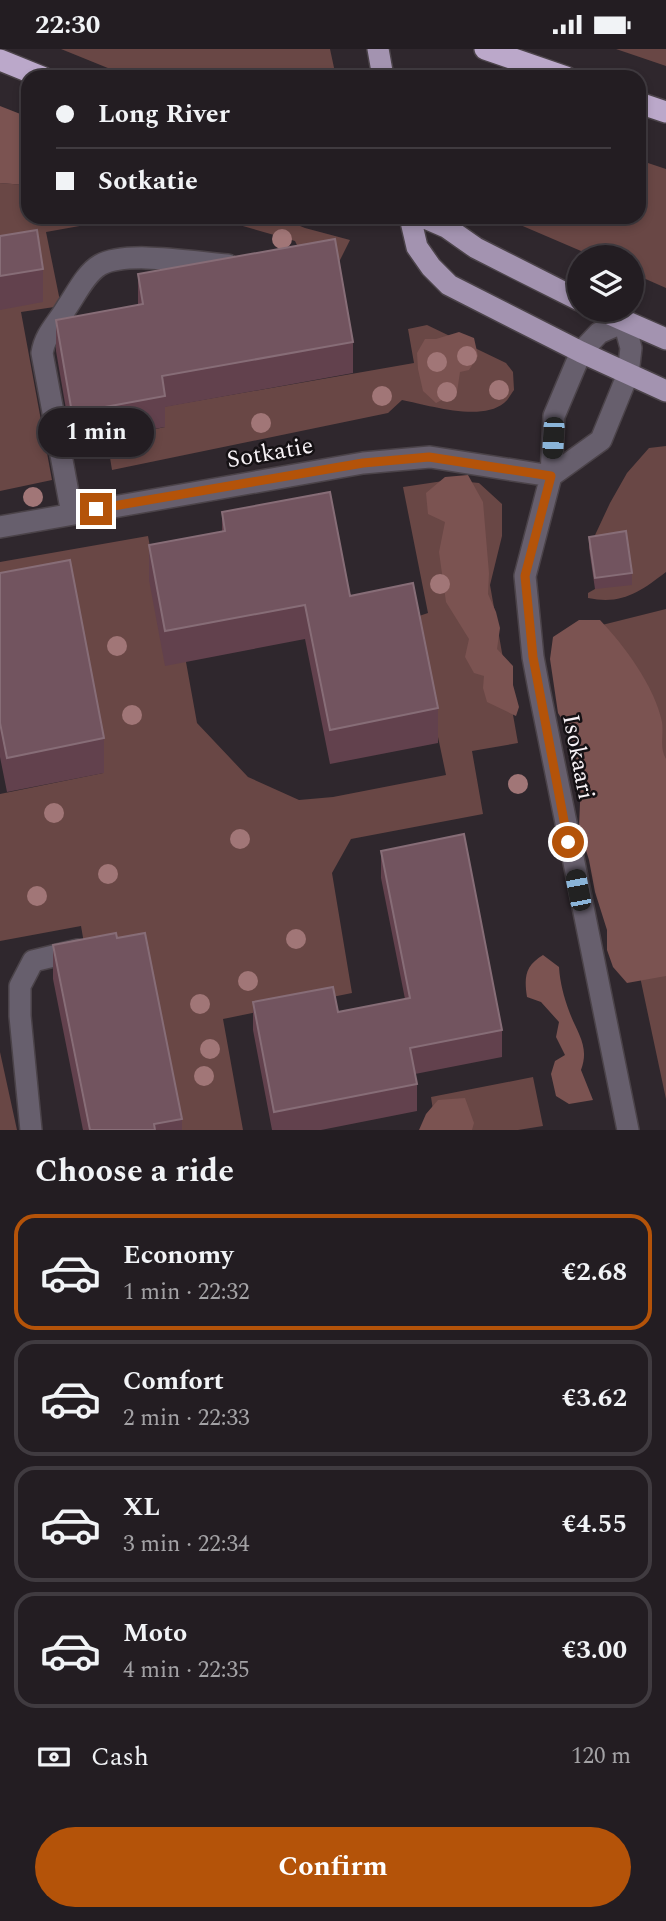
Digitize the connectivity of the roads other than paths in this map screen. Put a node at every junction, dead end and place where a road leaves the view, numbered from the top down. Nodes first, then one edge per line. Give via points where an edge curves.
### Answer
1 (378, 49) edge
2 (485, 49) edge
3 (0, 60) edge
4 (25, 70) edge
5 (382, 70) edge
6 (546, 70) edge
7 (646, 105) edge
8 (666, 112) edge
9 (412, 224) edge
10 (439, 224) edge
11 (248, 267) edge
12 (567, 294) edge
13 (624, 322) junction
14 (666, 339) edge
15 (581, 352) junction
16 (628, 374) junction
17 (666, 391) edge
18 (551, 476) junction
19 (72, 514) junction
20 (0, 527) edge
21 (78, 950) edge
22 (31, 1130) edge
23 (628, 1130) edge

1 - 5 main road
2 - 6 highway
3 - 4 highway
7 - 8 highway
9 - 15 main road via 417,247 449,285
10 - 12 main road
11 - 19 street via 123,257 99,265 79,288 44,339 42,353
13 - 14 main road
13 - 15 street, Isokaari via 599,333
13 - 16 street via 631,348
15 - 16 main road
15 - 18 street, Isokaari via 554,417
16 - 17 main road
16 - 18 street via 601,440
18 - 19 street, Sotkatie via 420,457
18 - 23 street, Isokaari via 525,576 533,657
19 - 20 street, Sotkatie
21 - 22 street via 33,961 20,986

